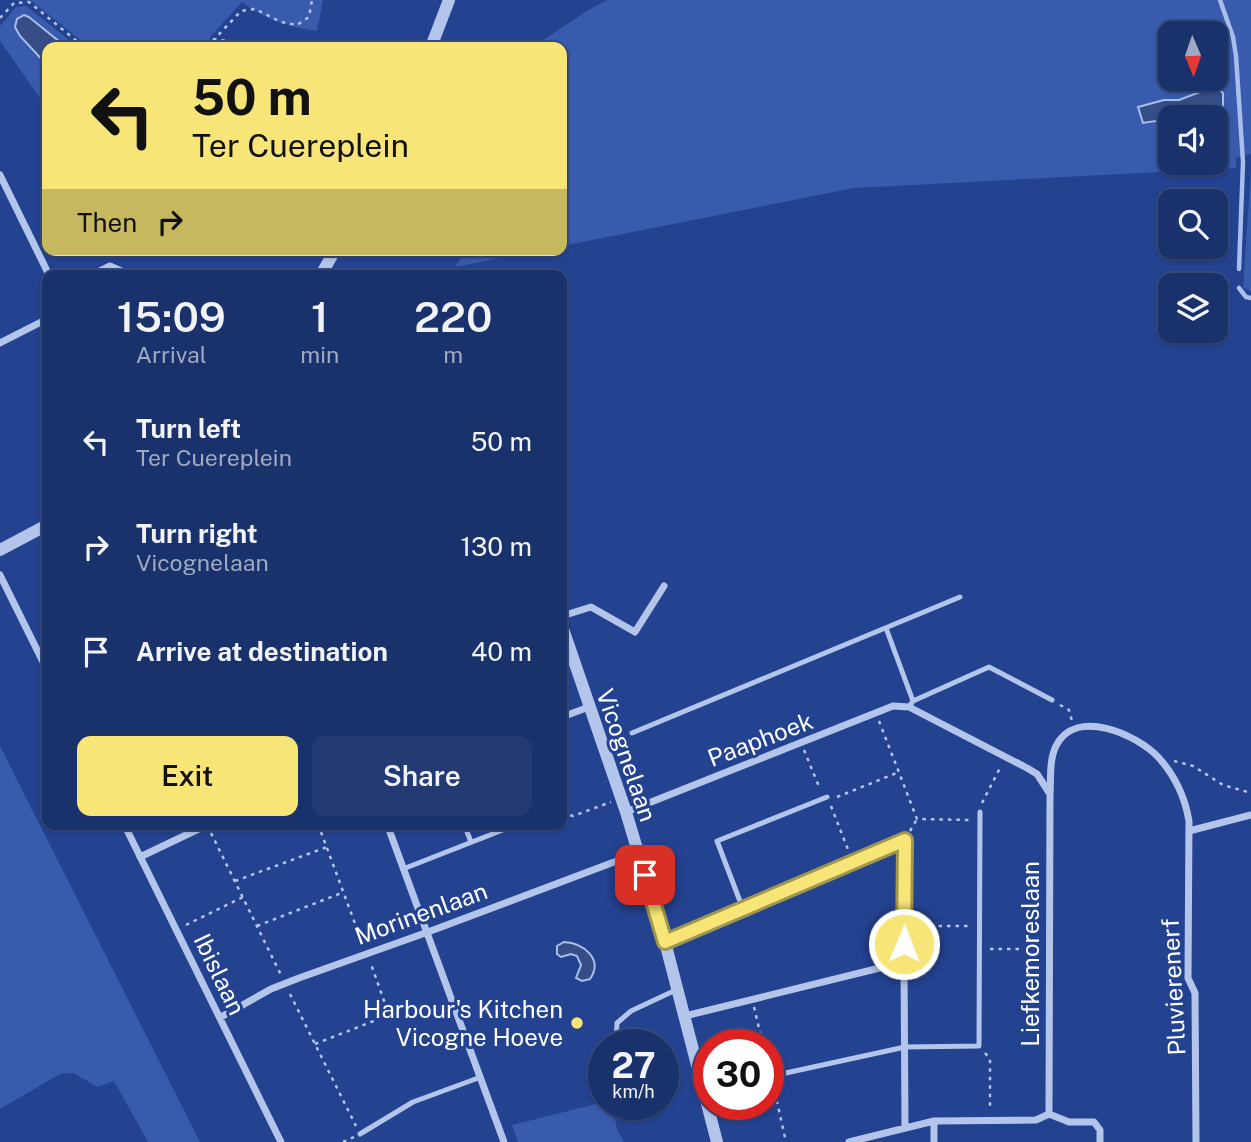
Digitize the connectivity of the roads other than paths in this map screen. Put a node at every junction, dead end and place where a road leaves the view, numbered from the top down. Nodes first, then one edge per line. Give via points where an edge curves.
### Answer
1 (449, 0) edge
2 (433, 42) edge
3 (0, 175) edge
4 (47, 270) edge
5 (102, 270) edge
6 (119, 270) edge
7 (42, 322) edge
8 (0, 343) edge
9 (42, 527) edge
10 (0, 550) edge
11 (0, 575) edge
12 (664, 586) dead end
13 (960, 597) dead end
14 (567, 614) edge
15 (886, 628) junction
16 (567, 641) edge
17 (42, 660) edge
18 (1052, 700) road end
19 (911, 704) junction
20 (589, 707) junction
21 (567, 715) edge
22 (632, 733) dead end
23 (1050, 794) junction
24 (825, 798) road end
25 (626, 812) junction
26 (980, 812) road end
27 (1251, 815) edge
28 (127, 830) edge
29 (196, 830) edge
30 (389, 830) edge
31 (466, 830) edge
32 (502, 830) edge
33 (1189, 831) junction
34 (471, 842) junction
35 (638, 853) junction
36 (140, 857) junction
37 (403, 869) junction
38 (743, 909) junction
39 (428, 932) junction
40 (665, 942) junction
41 (904, 962) junction
42 (678, 989) junction
43 (685, 1016) junction
44 (220, 1017) junction
45 (617, 1029) edge
46 (905, 1046) junction
47 (784, 1073) edge
48 (481, 1077) junction
49 (1049, 1114) junction
50 (934, 1121) junction
51 (905, 1128) junction
52 (360, 1134) dead end
53 (281, 1142) edge
54 (504, 1142) edge
55 (717, 1142) edge
56 (849, 1142) edge
57 (934, 1142) edge
58 (1100, 1142) edge
59 (1196, 1142) edge

1 - 2 street
3 - 4 street
5 - 6 street via 110,266
7 - 8 street
9 - 10 street
11 - 17 street
12 - 14 street via 635,632 591,607
13 - 15 lane
15 - 19 lane
15 - 22 lane
16 - 20 street, Vicognelaan
18 - 19 lane, Paaphoek via 989,667
19 - 23 street via 1037,774
19 - 25 street, Paaphoek via 893,706
20 - 21 street
20 - 25 street, Vicognelaan
23 - 33 street, Pluvierenerf via 1055,747 1063,735 1073,727 1114,731 1157,756 1181,791
23 - 49 street, Liefkemoreslaan
24 - 38 lane via 717,841
25 - 35 street, Vicognelaan
26 - 46 lane via 979,1046
27 - 33 street
28 - 36 street, Ibislaan
29 - 36 street
30 - 37 street
31 - 34 lane
32 - 34 lane
33 - 59 street, Pluvierenerf via 1188,978 1195,993
34 - 37 lane
35 - 39 street, Morinenlaan
35 - 40 street, Vicognelaan
36 - 44 street, Ibislaan
37 - 39 street
38 - 40 street
38 - 41 street via 905,840
39 - 44 street, Morinenlaan via 292,981
39 - 48 street
40 - 42 street, Vicognelaan
41 - 43 street
41 - 46 street
42 - 43 street, Vicognelaan
42 - 45 lane via 631,1011 617,1023
43 - 55 street, Vicognelaan
44 - 53 street, Ibislaan
46 - 47 lane
46 - 51 street
48 - 52 lane via 413,1102
48 - 54 street
49 - 50 street via 1036,1121
49 - 58 street via 1069,1122 1094,1122
50 - 51 street
50 - 57 street
51 - 56 street

